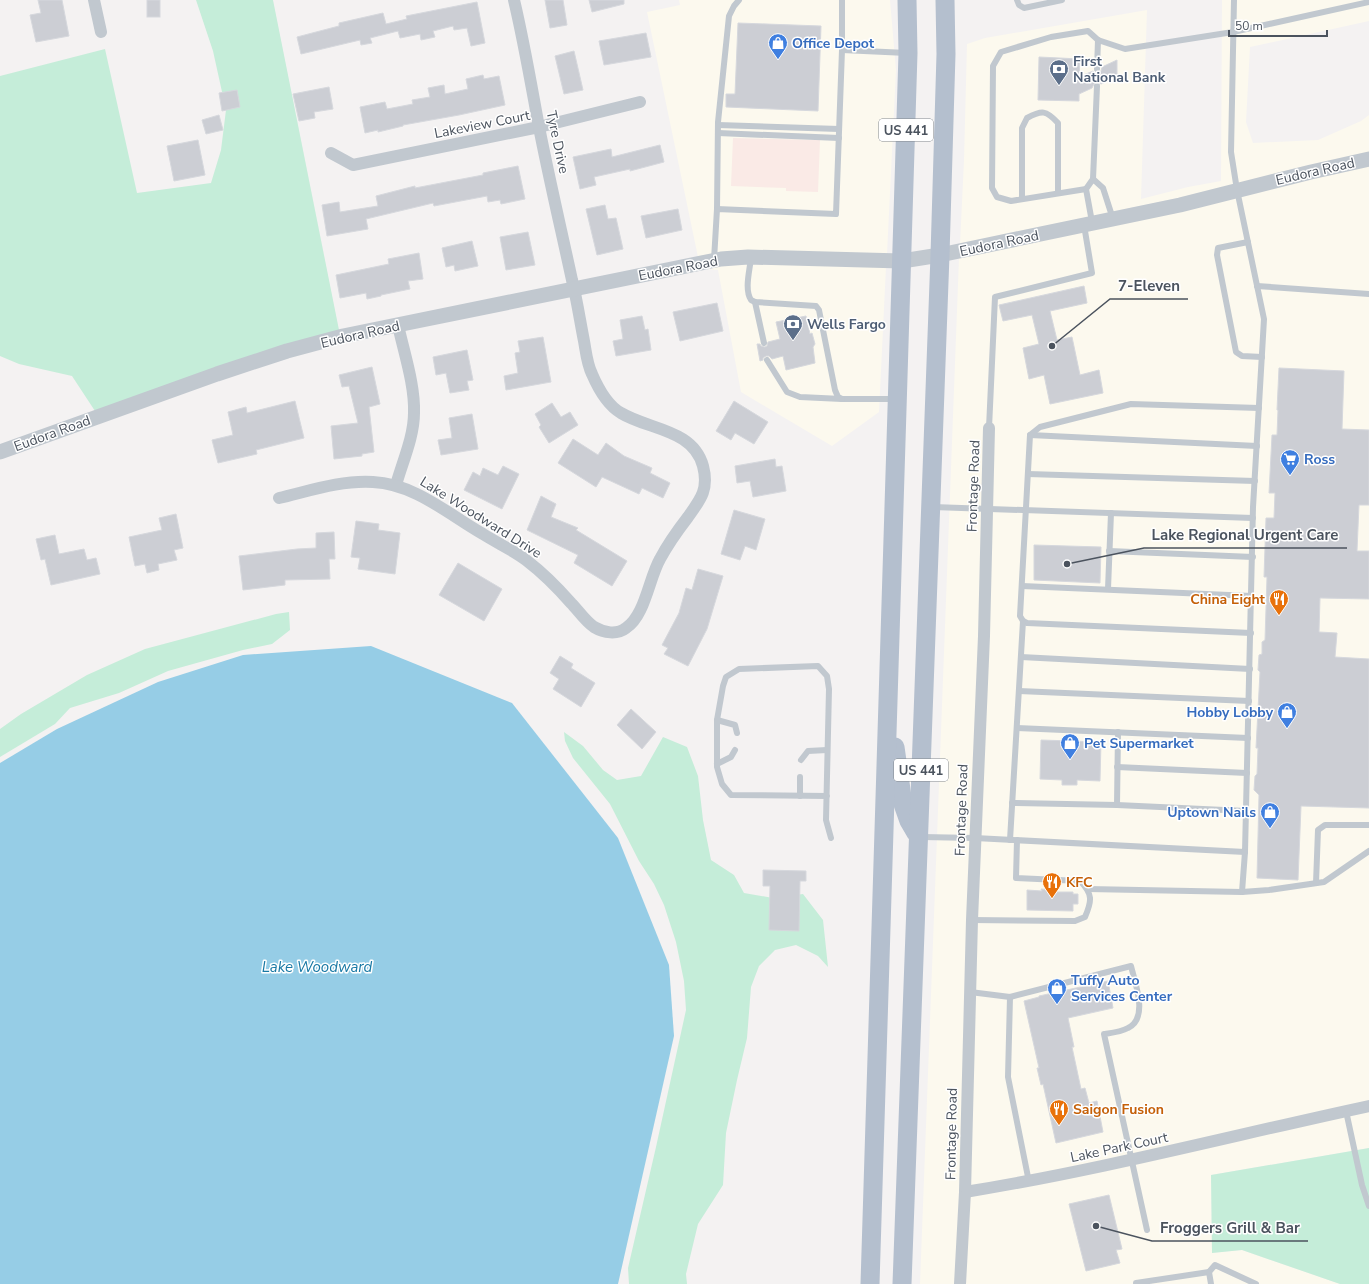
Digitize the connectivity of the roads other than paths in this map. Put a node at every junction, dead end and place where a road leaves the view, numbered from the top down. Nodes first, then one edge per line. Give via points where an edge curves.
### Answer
1 (94, 0) edge
2 (514, 0) edge
3 (739, 0) edge
4 (842, 0) edge
5 (907, 0) edge
6 (945, 0) edge
7 (1017, 0) edge
8 (1062, 0) edge
9 (1234, 0) edge
10 (1369, 2) edge
11 (101, 32) dead end
12 (1234, 32) junction
13 (1098, 40) junction
14 (842, 50) junction
15 (908, 53) junction
16 (1097, 69) dead end
17 (1097, 86) dead end
18 (640, 102) dead end
19 (718, 123) junction
20 (539, 127) junction
21 (839, 129) junction
22 (718, 133) junction
23 (839, 138) junction
24 (331, 153) dead end
25 (1369, 159) edge
26 (1093, 179) junction
27 (1086, 189) junction
28 (1237, 190) junction
29 (1058, 193) junction
30 (1022, 200) junction
31 (717, 209) junction
32 (1113, 219) junction
33 (1088, 224) junction
34 (1248, 242) junction
35 (940, 255) junction
36 (751, 257) junction
37 (714, 260) junction
38 (902, 261) junction
39 (1257, 286) junction
40 (574, 289) junction
41 (1369, 294) edge
42 (755, 302) junction
43 (398, 325) junction
44 (764, 343) dead end
45 (1262, 357) junction
46 (767, 360) dead end
47 (842, 399) junction
48 (898, 399) junction
49 (1259, 408) junction
50 (989, 428) joint
51 (1030, 435) junction
52 (1257, 446) junction
53 (0, 452) edge
54 (1028, 474) junction
55 (1255, 481) junction
56 (396, 485) junction
57 (279, 498) dead end
58 (931, 507) junction
59 (987, 510) junction
60 (1026, 511) junction
61 (1111, 513) junction
62 (1253, 518) junction
63 (1109, 551) junction
64 (1253, 557) junction
65 (1022, 586) junction
66 (1108, 590) junction
67 (1252, 596) junction
68 (1023, 621) junction
69 (1251, 633) junction
70 (1021, 657) junction
71 (1250, 669) junction
72 (1019, 691) junction
73 (888, 694) junction
74 (1249, 701) junction
75 (717, 720) junction
76 (1017, 728) junction
77 (1118, 732) junction
78 (737, 734) dead end
79 (1248, 738) junction
80 (735, 750) dead end
81 (827, 750) junction
82 (801, 760) dead end
83 (717, 764) junction
84 (1117, 767) junction
85 (1247, 773) junction
86 (800, 777) dead end
87 (800, 796) junction
88 (827, 796) junction
89 (1012, 803) junction
90 (1117, 806) junction
91 (1246, 811) junction
92 (1369, 825) edge
93 (918, 837) junction
94 (831, 838) dead end
95 (975, 838) junction
96 (1014, 840) junction
97 (1369, 851) edge
98 (1245, 852) junction
99 (1316, 883) junction
100 (1088, 889) junction
101 (1242, 892) junction
102 (972, 920) junction
103 (970, 992) junction
104 (1010, 997) junction
105 (1369, 1106) edge
106 (1346, 1111) junction
107 (1131, 1160) junction
108 (1029, 1182) junction
109 (965, 1192) junction
110 (1369, 1206) edge
111 (1148, 1230) dead end
112 (1209, 1272) junction
113 (1136, 1283) edge
114 (870, 1284) edge
115 (902, 1284) edge
116 (960, 1284) edge
117 (1211, 1284) edge
118 (1256, 1284) edge

1 - 11 street
2 - 20 street, Tyre Drive
3 - 19 lane via 729,16
4 - 14 lane
5 - 15 main road, US 441
6 - 35 main road, US 441 via 946,54
7 - 8 lane via 1024,8
9 - 12 lane
10 - 12 lane
12 - 13 lane via 1125,49
12 - 28 lane via 1231,152
13 - 16 lane
13 - 30 lane via 1088,31 1051,37 1001,52 993,66 992,188 997,197 1011,201
14 - 15 lane
14 - 21 lane
15 - 38 main road, US 441
17 - 26 lane
18 - 20 street, Lakeview Court
19 - 21 lane
19 - 22 lane
20 - 24 street, Lakeview Court via 353,165
20 - 40 street, Tyre Drive
21 - 23 lane
22 - 23 lane
22 - 31 lane
23 - 31 lane via 836,214
25 - 28 street, Eudora Road
26 - 27 lane
26 - 32 lane via 1103,188
27 - 29 lane
27 - 33 lane
28 - 32 street, Eudora Road
28 - 34 lane
29 - 30 lane
29 - 30 lane via 1058,123 1050,114 1038,112 1027,118 1022,128
31 - 37 lane
32 - 33 street, Eudora Road
33 - 35 street, Eudora Road
33 - 50 lane via 1092,273 995,297
34 - 39 lane
34 - 45 lane via 1218,248 1217,255 1236,352 1242,356
35 - 38 street, Eudora Road
35 - 58 main road, US 441
36 - 37 street, Eudora Road
36 - 38 street, Eudora Road
36 - 42 lane via 748,294
37 - 40 street, Eudora Road
38 - 48 main road, US 441
39 - 41 lane
39 - 45 lane via 1264,319
40 - 43 street, Eudora Road
40 - 56 street, Lake Woodward Drive via 590,370 605,398 622,414 685,440 697,452 704,471 705,486 702,496 660,558 643,605 630,626 614,633 595,627 553,583 525,559 435,503
42 - 44 lane
42 - 47 lane via 816,306 820,310 835,390
43 - 53 street, Eudora Road via 287,351
43 - 56 street, Lake Woodward Drive via 413,394 414,414
45 - 49 lane
46 - 47 lane via 787,392 800,397
47 - 48 lane
48 - 73 main road, US 441
49 - 51 lane via 1131,404 1040,427
49 - 52 lane
50 - 59 street, Frontage Road
51 - 52 lane
51 - 54 lane
52 - 55 lane
54 - 55 lane
54 - 60 lane
55 - 62 lane
56 - 57 street via 356,482
58 - 59 lane
58 - 93 main road, US 441
59 - 60 lane
59 - 95 street, Frontage Road
60 - 61 lane
60 - 65 lane
61 - 62 lane
61 - 63 lane
62 - 64 lane
63 - 64 lane
63 - 66 lane
64 - 67 lane
65 - 66 lane
65 - 68 lane via 1020,616
66 - 67 lane
67 - 69 lane
68 - 69 lane
68 - 70 lane
69 - 71 lane
70 - 71 lane
70 - 72 lane
71 - 74 lane
72 - 74 lane
72 - 76 lane
73 - 93 main road via 903,804
73 - 114 main road, US 441
74 - 79 lane
75 - 78 lane via 734,725
75 - 81 lane via 726,677 739,669 818,666 827,676 829,689
75 - 83 lane
76 - 77 lane
76 - 89 lane
77 - 79 lane
77 - 84 lane
79 - 85 lane
80 - 83 lane via 731,757
81 - 82 lane via 808,751
81 - 88 lane
83 - 87 lane via 722,784 731,795
84 - 85 lane
84 - 90 lane
85 - 91 lane
86 - 87 lane
87 - 88 lane
88 - 94 lane via 826,820
89 - 90 lane
89 - 96 lane
90 - 91 lane
91 - 98 lane
92 - 99 lane via 1325,825 1318,830
93 - 95 lane
93 - 115 main road, US 441
95 - 96 lane
95 - 102 street, Frontage Road
96 - 98 lane
96 - 100 lane via 1016,878 1080,881
97 - 99 lane via 1324,882
98 - 101 lane
99 - 101 lane
100 - 101 lane
100 - 102 lane via 1091,904 1085,917 1075,921
102 - 103 street, Frontage Road
103 - 104 lane
103 - 109 street, Frontage Road
104 - 107 lane via 1131,966 1140,1007 1138,1019 1129,1028 1104,1034
104 - 108 lane via 1008,1077
105 - 106 street, Lake Park Court
106 - 107 street, Lake Park Court
106 - 110 lane
107 - 108 street, Lake Park Court
107 - 111 lane
108 - 109 street, Lake Park Court
109 - 116 street
112 - 113 lane
112 - 117 lane
112 - 118 lane via 1214,1265

